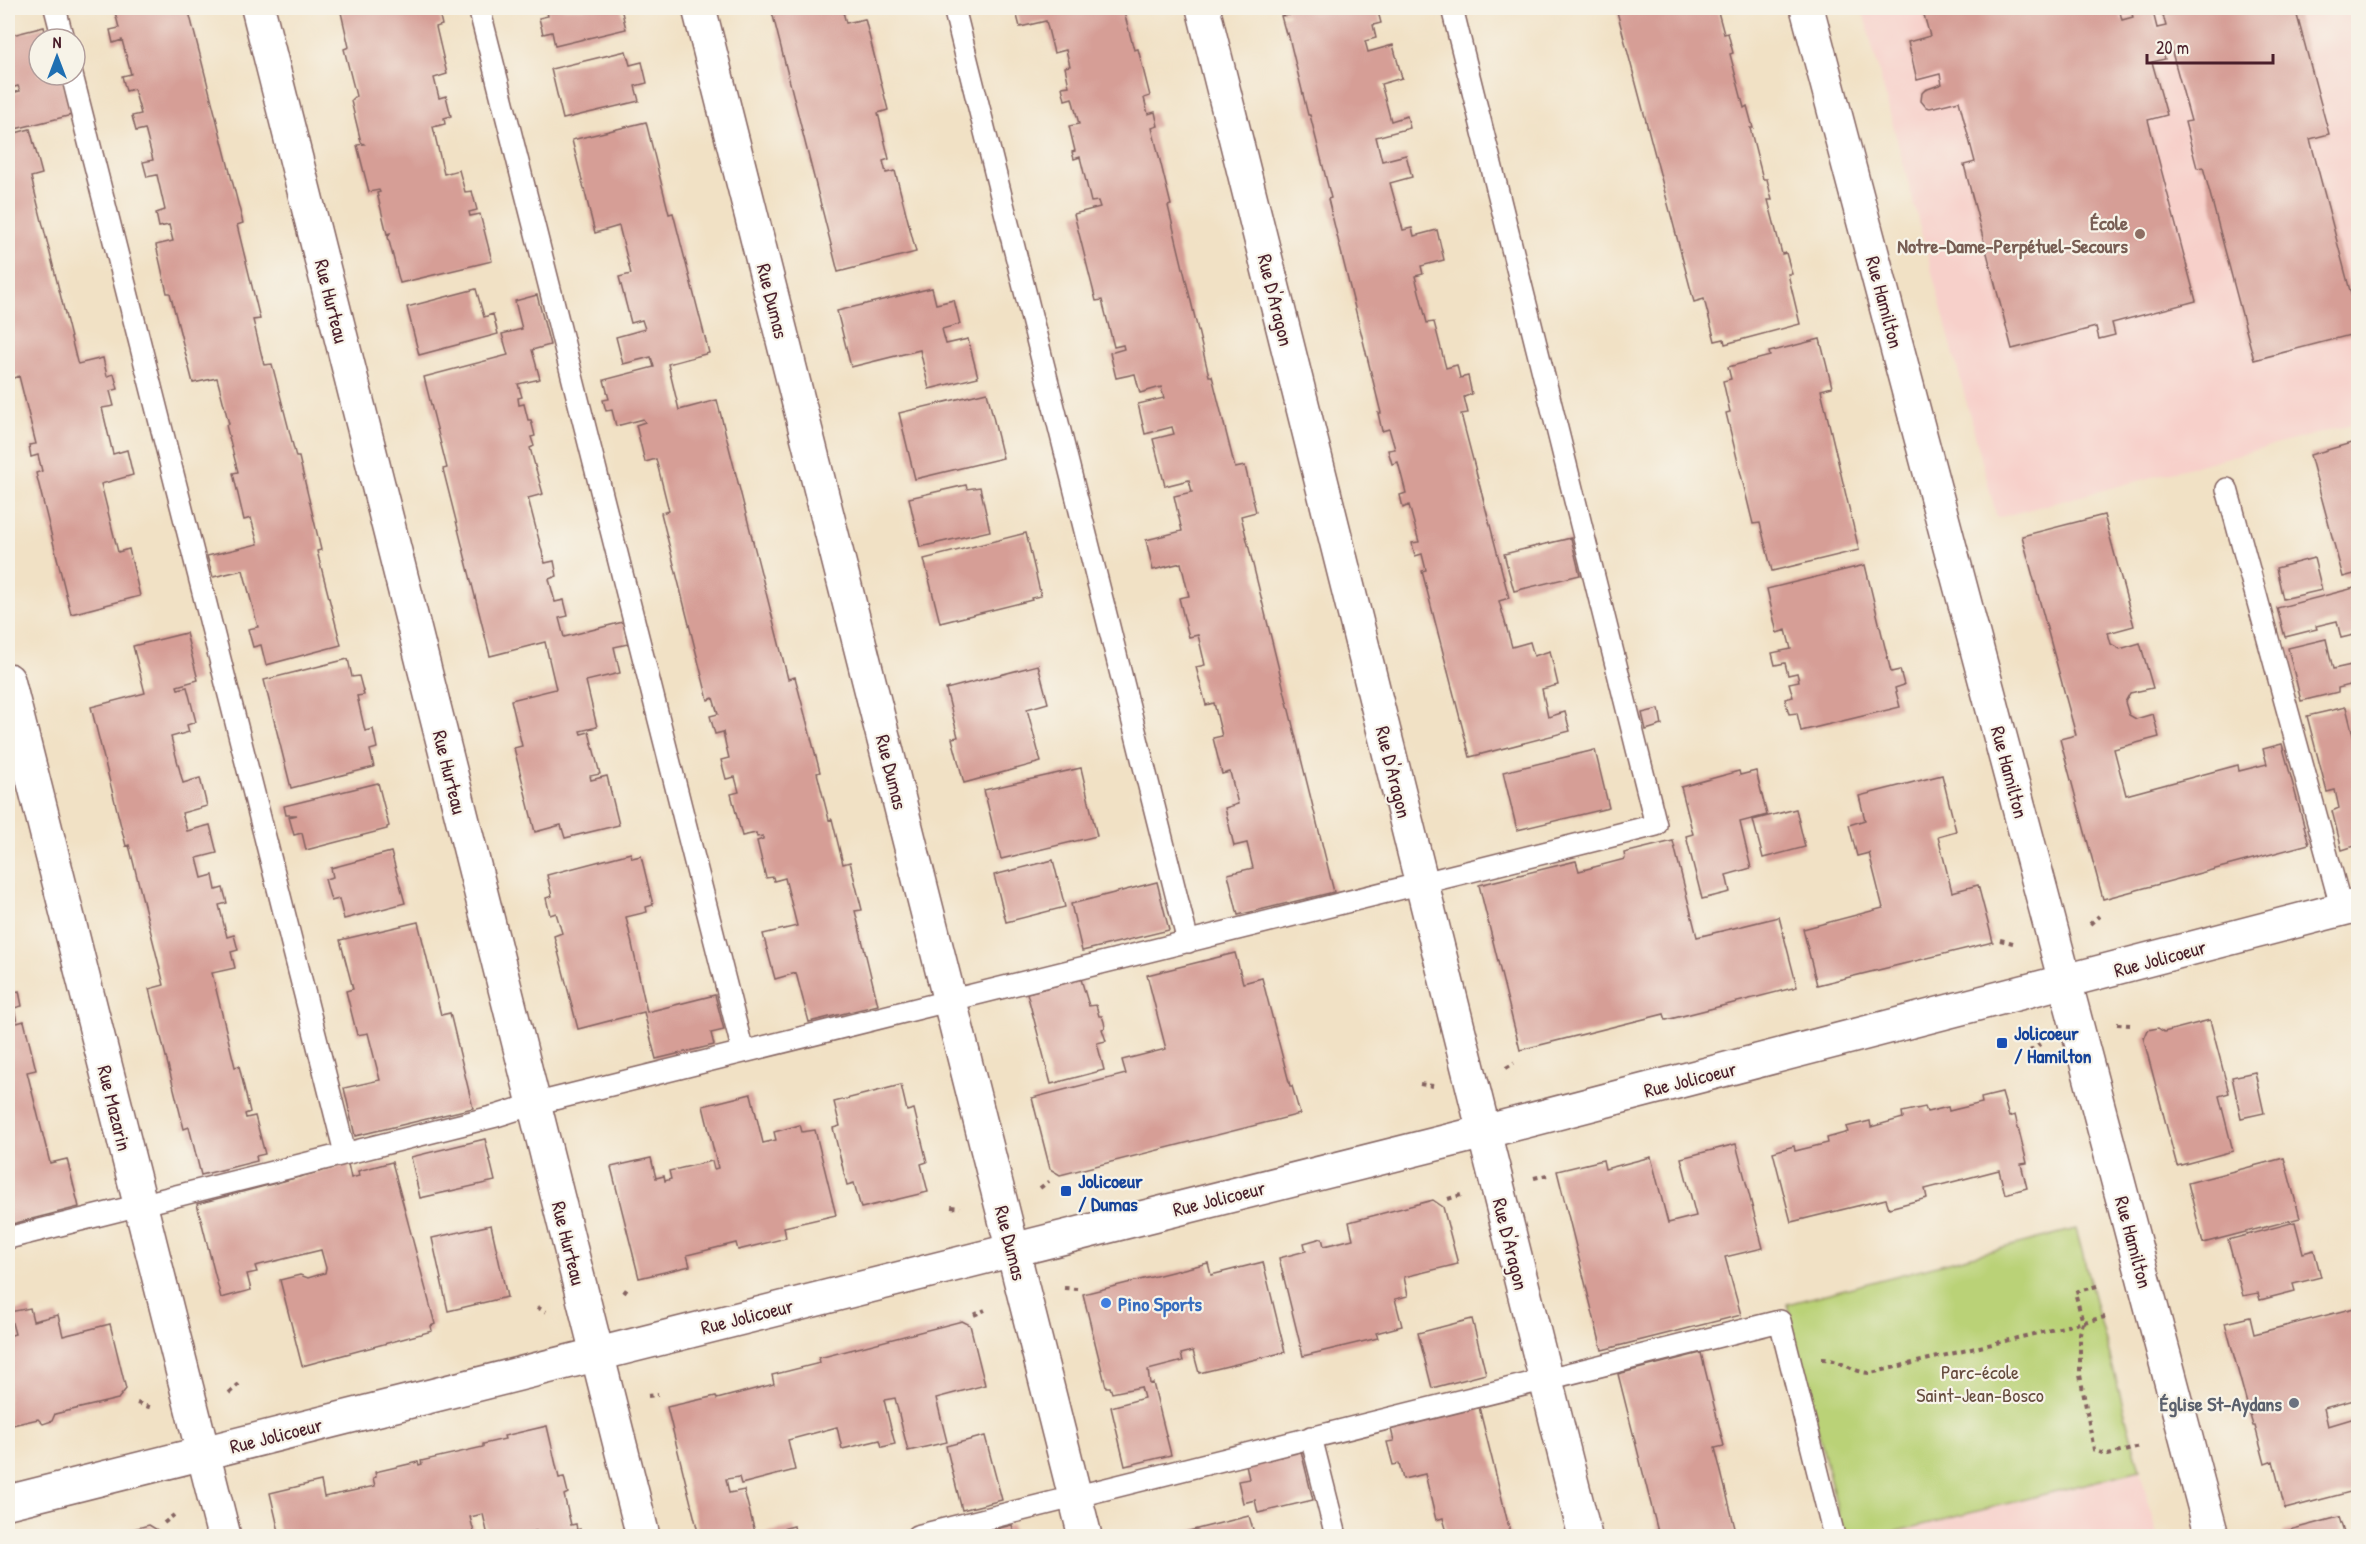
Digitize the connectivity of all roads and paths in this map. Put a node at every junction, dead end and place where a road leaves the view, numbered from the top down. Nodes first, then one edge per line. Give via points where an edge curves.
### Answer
1 (55, 8) edge
2 (258, 8) edge
3 (479, 8) edge
4 (699, 8) edge
5 (954, 8) edge
6 (1203, 8) edge
7 (1452, 8) edge
8 (1807, 8) edge
9 (60, 27) edge
10 (75, 87) edge
11 (2228, 489) dead end
12 (8, 680) edge
13 (1422, 882) junction
14 (2350, 908) edge
15 (2099, 916) dead end
16 (2090, 924) dead end
17 (2000, 940) dead end
18 (1188, 942) junction
19 (2013, 943) dead end
20 (2066, 982) junction
21 (950, 1001) junction
22 (2117, 1024) dead end
23 (2130, 1025) dead end
24 (2040, 1044) dead end
25 (2030, 1051) dead end
26 (743, 1052) junction
27 (1420, 1084) dead end
28 (1434, 1086) dead end
29 (534, 1104) junction
30 (1484, 1132) junction
31 (345, 1153) junction
32 (1547, 1175) dead end
33 (1534, 1178) dead end
34 (1049, 1180) dead end
35 (1040, 1188) dead end
36 (1461, 1195) dead end
37 (1448, 1199) dead end
38 (139, 1206) junction
39 (951, 1207) dead end
40 (960, 1208) dead end
41 (8, 1238) edge
42 (1013, 1249) junction
43 (629, 1286) dead end
44 (2097, 1286) dead end
45 (1064, 1288) dead end
46 (1077, 1289) dead end
47 (624, 1293) dead end
48 (537, 1307) dead end
49 (985, 1310) dead end
50 (546, 1312) dead end
51 (974, 1315) dead end
52 (2105, 1317) dead end
53 (2084, 1323) junction
54 (597, 1354) junction
55 (1841, 1363) dead end
56 (1545, 1380) junction
57 (239, 1384) dead end
58 (229, 1393) dead end
59 (658, 1395) dead end
60 (647, 1396) dead end
61 (137, 1402) dead end
62 (152, 1408) dead end
63 (1311, 1437) junction
64 (2139, 1447) dead end
65 (203, 1454) junction
66 (1075, 1496) junction
67 (8, 1502) edge
68 (174, 1515) dead end
69 (164, 1523) dead end
70 (224, 1536) edge
71 (643, 1536) edge
72 (917, 1536) edge
73 (1085, 1536) edge
74 (1336, 1536) edge
75 (1585, 1536) edge
76 (1834, 1536) edge
77 (2212, 1536) edge

1 - 9 lane
2 - 29 street, Rue Hurteau
3 - 26 lane
4 - 21 street, Rue Dumas
5 - 18 lane
6 - 13 street, Rue D'Aragon
7 - 13 lane via 1656,825
8 - 20 street, Rue Hamilton
10 - 31 lane
11 - 14 lane
12 - 38 street, Rue Mazarin
13 - 18 lane
13 - 30 street, Rue D'Aragon
14 - 20 street, Rue Jolicoeur
15 - 16 path
17 - 19 path
18 - 21 lane
20 - 30 street, Rue Jolicoeur
20 - 77 street, Rue Hamilton
21 - 26 lane
21 - 42 street, Rue Dumas
22 - 23 path
24 - 25 path
26 - 29 lane
27 - 28 path
29 - 31 lane
29 - 54 street, Rue Hurteau
30 - 42 street, Rue Jolicoeur
30 - 56 street, Rue D'Aragon
31 - 38 lane
32 - 33 path
34 - 35 path
36 - 37 path
38 - 41 lane
38 - 65 street, Rue Mazarin
39 - 40 path
42 - 54 street, Rue Jolicoeur
42 - 66 street, Rue Dumas
43 - 47 path
44 - 53 path via 2075,1292
45 - 46 path
48 - 50 path
49 - 51 path
52 - 53 path
53 - 55 path via 1871,1373
53 - 64 path via 2080,1334 2080,1375 2094,1450 2108,1455
54 - 65 street, Rue Jolicoeur
54 - 71 street, Rue Hurteau
56 - 63 lane
56 - 75 street, Rue D'Aragon
56 - 76 lane via 1780,1321
57 - 58 path
59 - 60 path
61 - 62 path
63 - 66 lane
63 - 74 lane
65 - 67 street, Rue Jolicoeur
65 - 70 street, Rue Mazarin
66 - 72 lane
66 - 73 street, Rue Dumas
68 - 69 path

